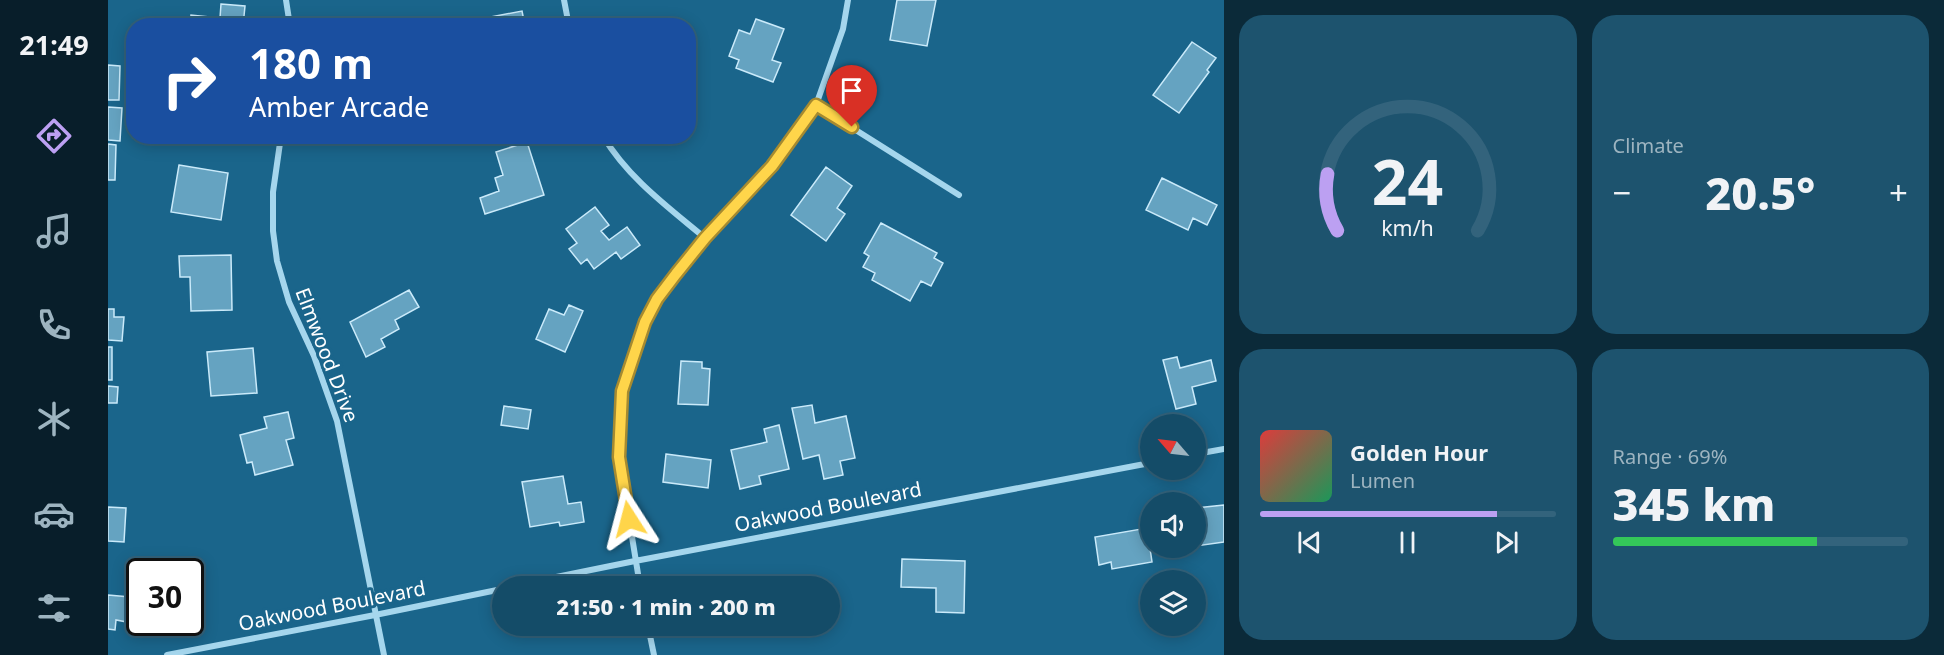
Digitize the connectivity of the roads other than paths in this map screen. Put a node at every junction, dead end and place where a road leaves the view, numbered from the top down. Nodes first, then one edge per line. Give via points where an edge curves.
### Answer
1 (286, 0) edge
2 (564, 0) edge
3 (848, 0) edge
4 (289, 18) edge
5 (567, 18) edge
6 (816, 105) junction
7 (281, 144) edge
8 (608, 144) edge
9 (959, 195) dead end
10 (705, 238) junction
11 (1224, 449) edge
12 (1206, 452) edge
13 (1140, 465) edge
14 (635, 561) junction
15 (561, 576) edge
16 (638, 576) edge
17 (492, 591) edge
18 (375, 615) junction
19 (650, 636) edge
20 (167, 655) edge
21 (384, 655) edge
22 (654, 655) edge

1 - 4 street
2 - 5 street
3 - 6 street via 843,29
6 - 9 street
6 - 10 street via 772,166
7 - 18 street, Elmwood Drive via 273,192 277,261 289,302 337,421
8 - 10 street via 640,183
10 - 14 street via 657,299 622,391 619,457
11 - 12 street
13 - 14 street, Oakwood Boulevard
14 - 15 street, Oakwood Boulevard
14 - 16 street
17 - 18 street, Oakwood Boulevard
18 - 20 street, Oakwood Boulevard
18 - 21 street, Elmwood Drive
19 - 22 street

